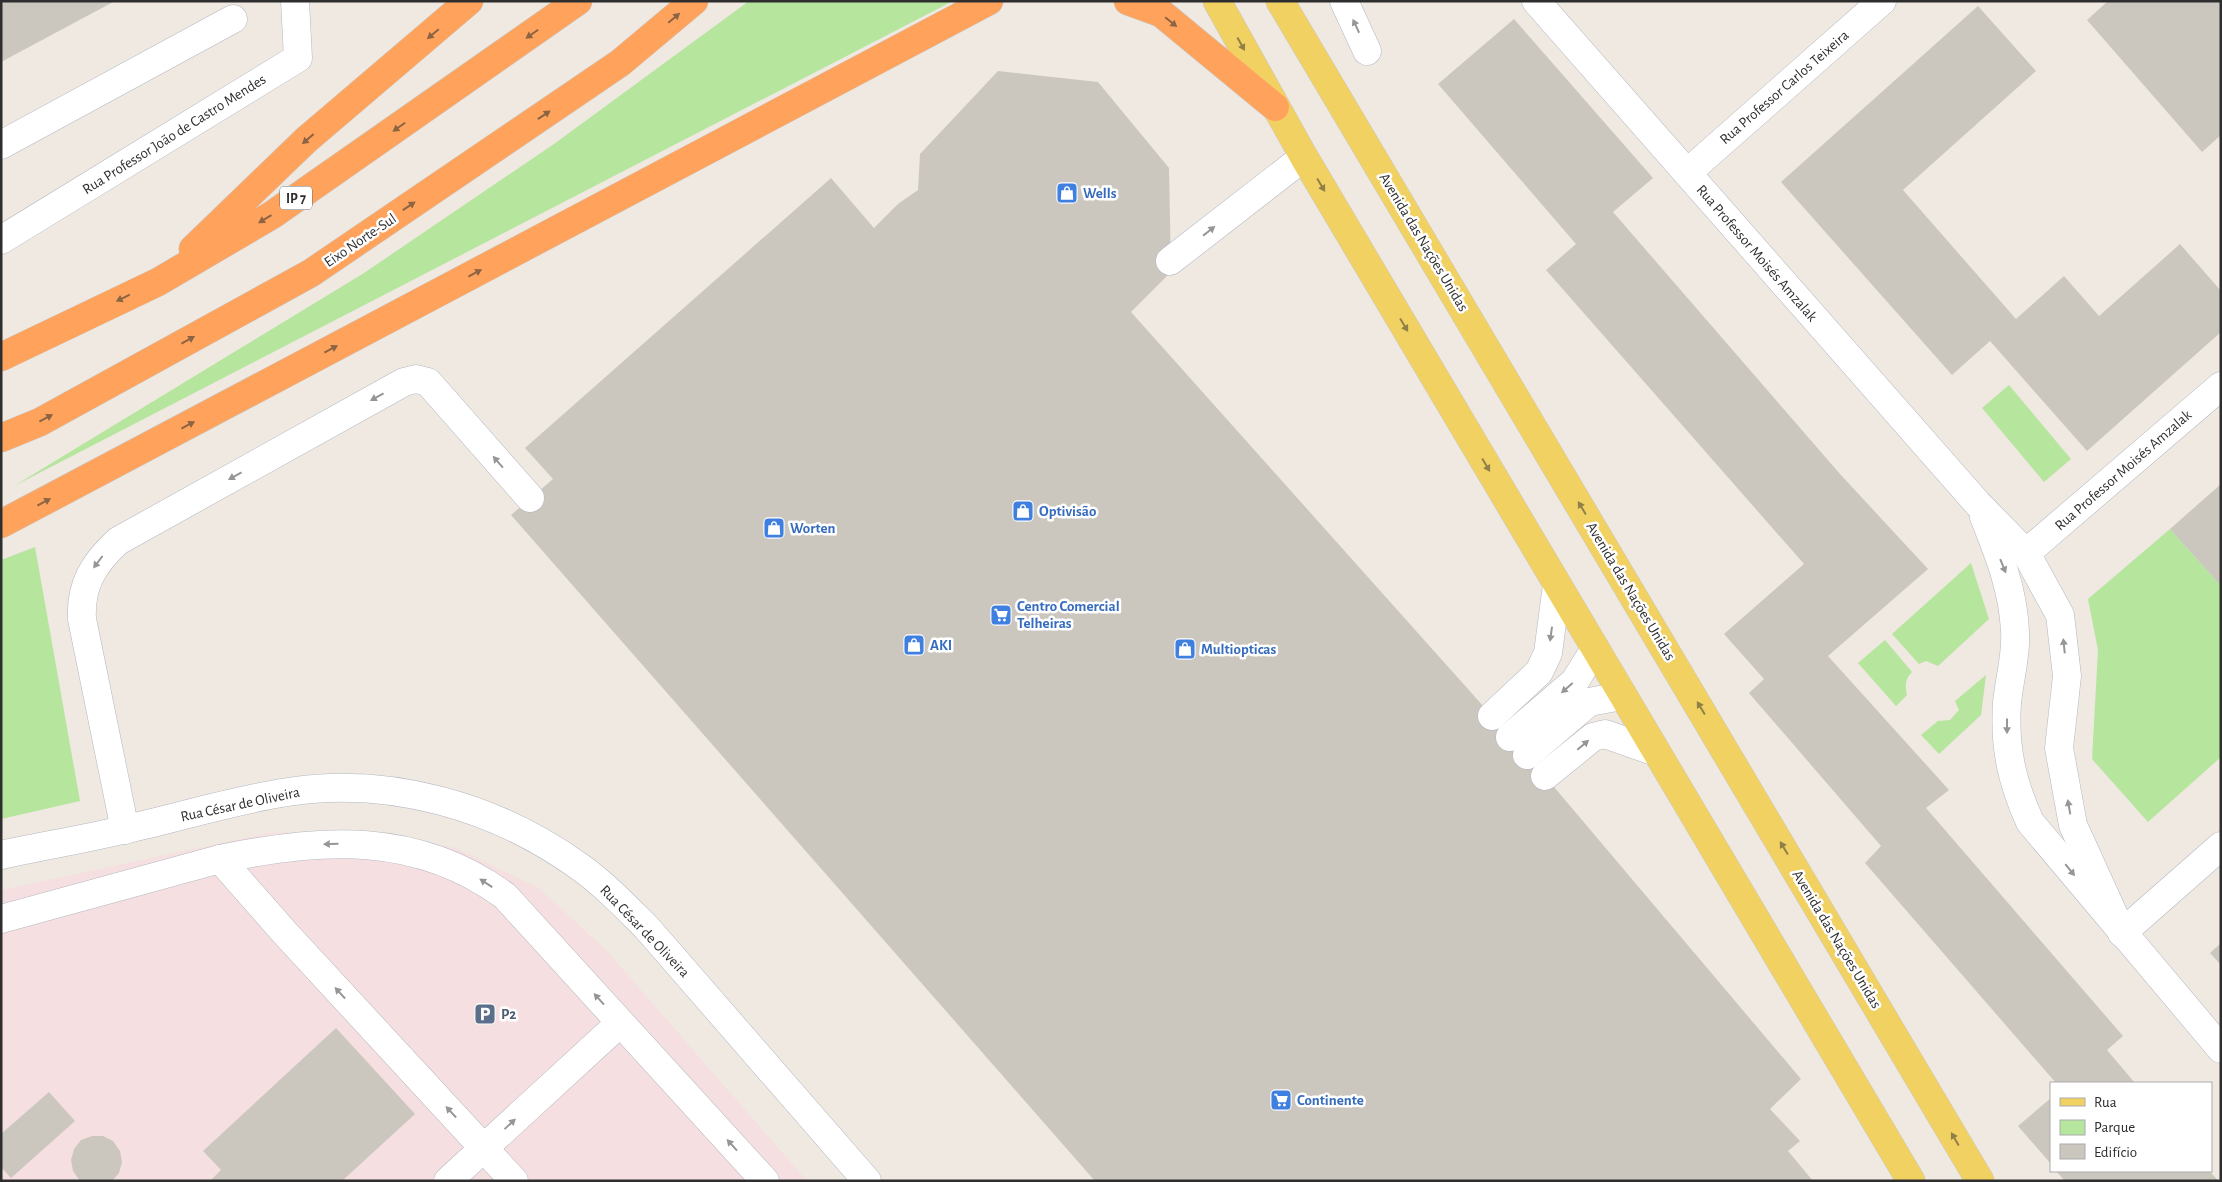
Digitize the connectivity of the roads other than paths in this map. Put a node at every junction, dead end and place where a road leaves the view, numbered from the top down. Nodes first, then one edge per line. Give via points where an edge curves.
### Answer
1 (295, 1) edge
2 (469, 1) edge
3 (578, 1) edge
4 (694, 1) edge
5 (989, 1) edge
6 (1128, 1) edge
7 (1217, 1) edge
8 (1280, 1) edge
9 (1344, 1) edge
10 (1536, 1) edge
11 (1882, 1) edge
12 (233, 19) dead end
13 (1368, 51) dead end
14 (1274, 107) junction
15 (1, 145) edge
16 (1304, 157) junction
17 (1687, 173) junction
18 (1, 240) edge
19 (1170, 261) dead end
20 (158, 282) junction
21 (1, 357) edge
22 (2221, 386) edge
23 (1, 438) edge
24 (530, 498) dead end
25 (1978, 504) junction
26 (1, 524) edge
27 (2026, 554) junction
28 (1558, 585) junction
29 (1595, 649) junction
30 (1622, 696) junction
31 (1492, 716) dead end
32 (1656, 752) junction
33 (1545, 776) dead end
34 (125, 830) junction
35 (2221, 846) edge
36 (1, 855) edge
37 (220, 858) junction
38 (1, 919) edge
39 (2122, 932) junction
40 (620, 1023) junction
41 (2221, 1049) edge
42 (484, 1148) junction
43 (448, 1181) edge
44 (514, 1181) edge
45 (765, 1181) edge
46 (867, 1181) edge
47 (1911, 1181) edge
48 (1980, 1181) edge

1 - 18 street, Rua Professor João de Castro Mendes via 298,58
2 -> 20 highway via 306,140
3 -> 20 highway, IP 7 via 272,215
23 -> 4 highway, Eixo Norte-Sul via 40,422 311,273 620,63
26 -> 5 highway
6 -> 14 highway via 1161,13
7 -> 14 main road
48 -> 8 main road, Avenida das Nações Unidas
13 -> 9 street
10 - 17 street, Rua Professor Moisés Amzalak
11 - 17 street, Rua Professor Carlos Teixeira
12 - 15 street
14 - 16 main road
19 -> 16 street
16 -> 28 main road
17 - 25 street, Rua Professor Moisés Amzalak
20 -> 21 highway, IP 7
22 - 27 street, Rua Professor Moisés Amzalak
24 -> 34 street via 428,382 416,379 395,387 118,541 88,575 81,601
25 - 27 street, Rua Professor Moisés Amzalak
25 -> 39 street, Rua Professor Moisés Amzalak via 2007,577 2016,632 2007,704 2007,753 2016,791 2030,822
39 -> 27 street, Rua Professor Moisés Amzalak via 2073,825 2059,748 2067,676 2060,614
28 - 29 main road
28 -> 31 street via 1548,653 1539,672
29 - 30 main road
29 -> 30 street via 1575,681 1518,746 1589,702
30 - 32 main road
33 -> 32 street via 1593,737 1605,734
32 - 47 main road
34 - 36 street, Rua César de Oliveira
34 - 46 street, Rua César de Oliveira via 245,800 334,788 422,796 506,823 545,843 615,896 647,928
35 - 39 street
37 - 38 street
40 -> 37 street via 505,896 484,880 433,858 381,845 331,844
42 -> 37 street
39 - 41 street, Rua Professor Moisés Amzalak
42 -> 40 street
45 -> 40 street
42 - 43 street
42 - 44 street

